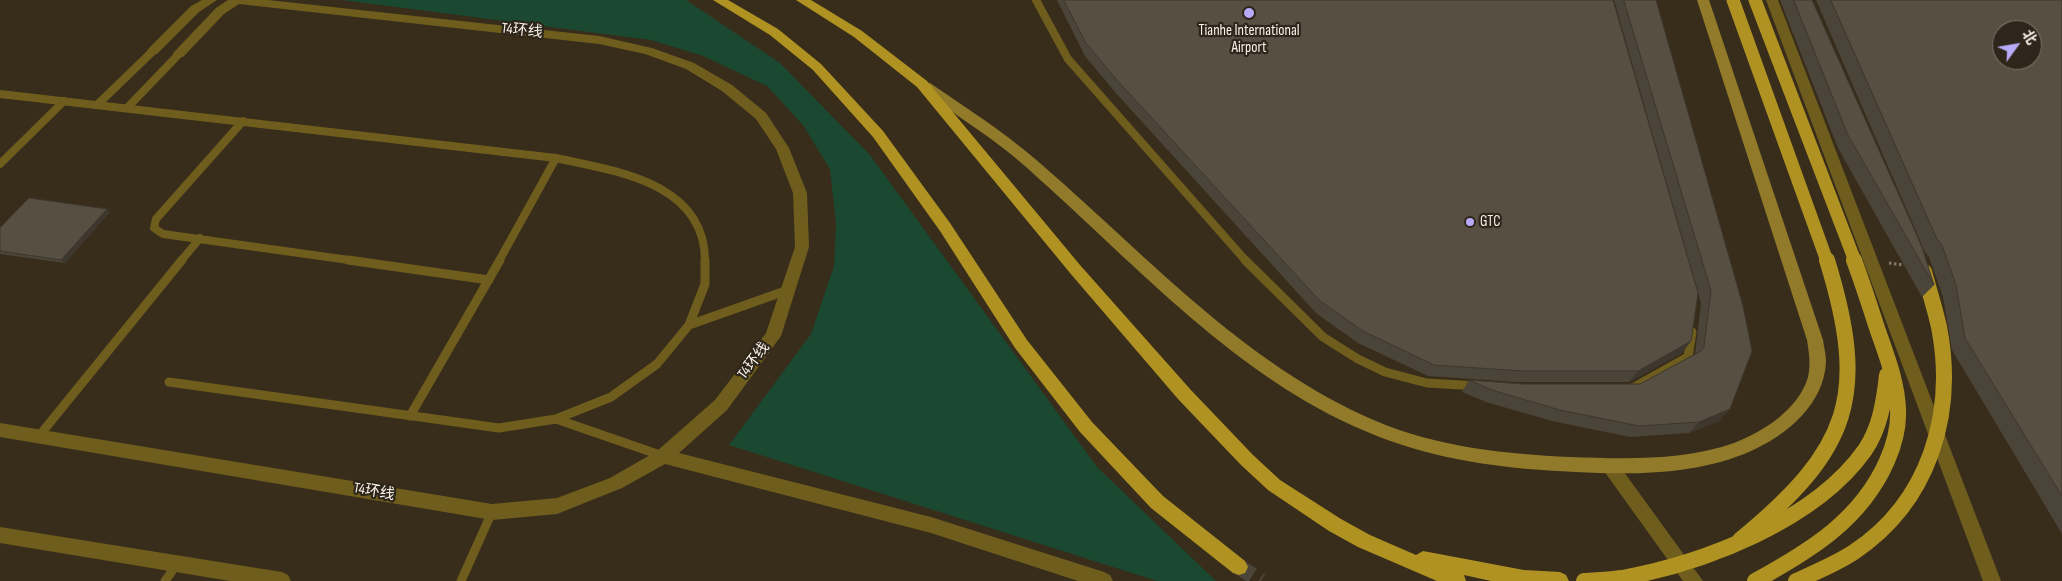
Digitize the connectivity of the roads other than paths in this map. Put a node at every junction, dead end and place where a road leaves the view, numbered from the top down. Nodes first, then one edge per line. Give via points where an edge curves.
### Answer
1 (211, 0) edge
2 (234, 0) edge
3 (238, 0) edge
4 (719, 0) edge
5 (802, 0) edge
6 (1036, 0) edge
7 (1703, 0) edge
8 (1733, 0) edge
9 (1755, 0) edge
10 (1772, 0) edge
11 (153, 51) joint
12 (179, 54) joint
13 (922, 84) junction
14 (0, 94) edge
15 (64, 102) junction
16 (98, 104) junction
17 (127, 108) junction
18 (243, 121) junction
19 (556, 158) junction
20 (0, 164) edge
21 (200, 238) junction
22 (1916, 254) edge
23 (489, 280) junction
24 (788, 290) junction
25 (1693, 323) edge
26 (689, 325) junction
27 (1888, 363) junction
28 (169, 382) dead end
29 (1486, 387) edge
30 (1622, 389) edge
31 (410, 416) junction
32 (556, 419) junction
33 (0, 430) edge
34 (39, 436) junction
35 (663, 456) junction
36 (1610, 466) junction
37 (492, 512) junction
38 (0, 535) edge
39 (1740, 540) junction
40 (1395, 554) junction
41 (177, 564) junction
42 (1239, 567) tunnel mouth
43 (1689, 580) edge
44 (165, 581) edge
45 (282, 581) edge
46 (461, 581) edge
47 (1104, 581) edge
48 (1457, 581) edge
49 (1560, 581) edge
50 (1584, 581) edge
51 (1755, 581) edge
52 (1796, 581) edge
53 (1992, 581) edge

1 - 11 street via 195,9
2 - 3 street, T4环线
3 - 12 street via 220,11
3 - 24 street, T4环线 via 599,40 648,51 690,66 727,88 761,116 782,148 800,193 802,247
4 - 42 main road via 774,32 816,67 878,134 945,227 1021,344 1086,427 1157,502
5 - 13 main road via 858,34
6 - 29 lane via 1068,58 1245,260 1323,337 1385,372 1427,383
7 - 36 main road via 1815,340 1818,360 1815,381 1808,398 1775,429 1733,451 1655,464
8 - 39 main road, bridge via 1828,268 1841,310 1849,364 1842,415 1832,441 1798,488 1775,512
9 - 27 main road, bridge via 1855,260
10 - 53 street
11 - 16 lane
12 - 17 lane
13 - 36 main road via 1028,160 1167,286 1246,352 1300,389 1346,415 1392,434 1445,450 1558,465
13 - 40 main road via 1075,269 1184,394 1247,460 1303,506 1357,537
14 - 15 lane
15 - 16 lane
15 - 20 lane
16 - 17 lane
17 - 18 lane
18 - 19 lane
18 - 21 lane via 156,219 154,228 163,234
19 - 23 lane
19 - 26 lane via 624,173 662,188 690,213 705,246 705,284
21 - 23 lane
21 - 34 lane
22 - 52 main road, bridge via 1939,329 1942,362 1943,404 1931,459 1903,507 1883,530 1836,563
23 - 31 lane
24 - 26 lane
24 - 35 street, T4环线 via 773,336 721,405
25 - 30 lane via 1688,358 1631,389
26 - 32 lane via 657,364 611,397
27 - 39 main road, bridge via 1884,409 1865,451 1849,472 1805,507
27 - 51 main road, bridge via 1899,404 1897,429 1878,482 1838,530 1802,556
28 - 31 lane
31 - 32 lane via 499,428
32 - 35 lane
33 - 34 street, T4环线
34 - 37 street, T4环线
35 - 37 street, T4环线 via 616,482 557,506
35 - 47 street via 931,525
36 - 43 street
37 - 46 lane
38 - 41 street
39 - 50 main road, bridge via 1660,569 1621,578
40 - 48 main road
40 - 49 main road via 1515,577
41 - 44 lane
41 - 45 street

